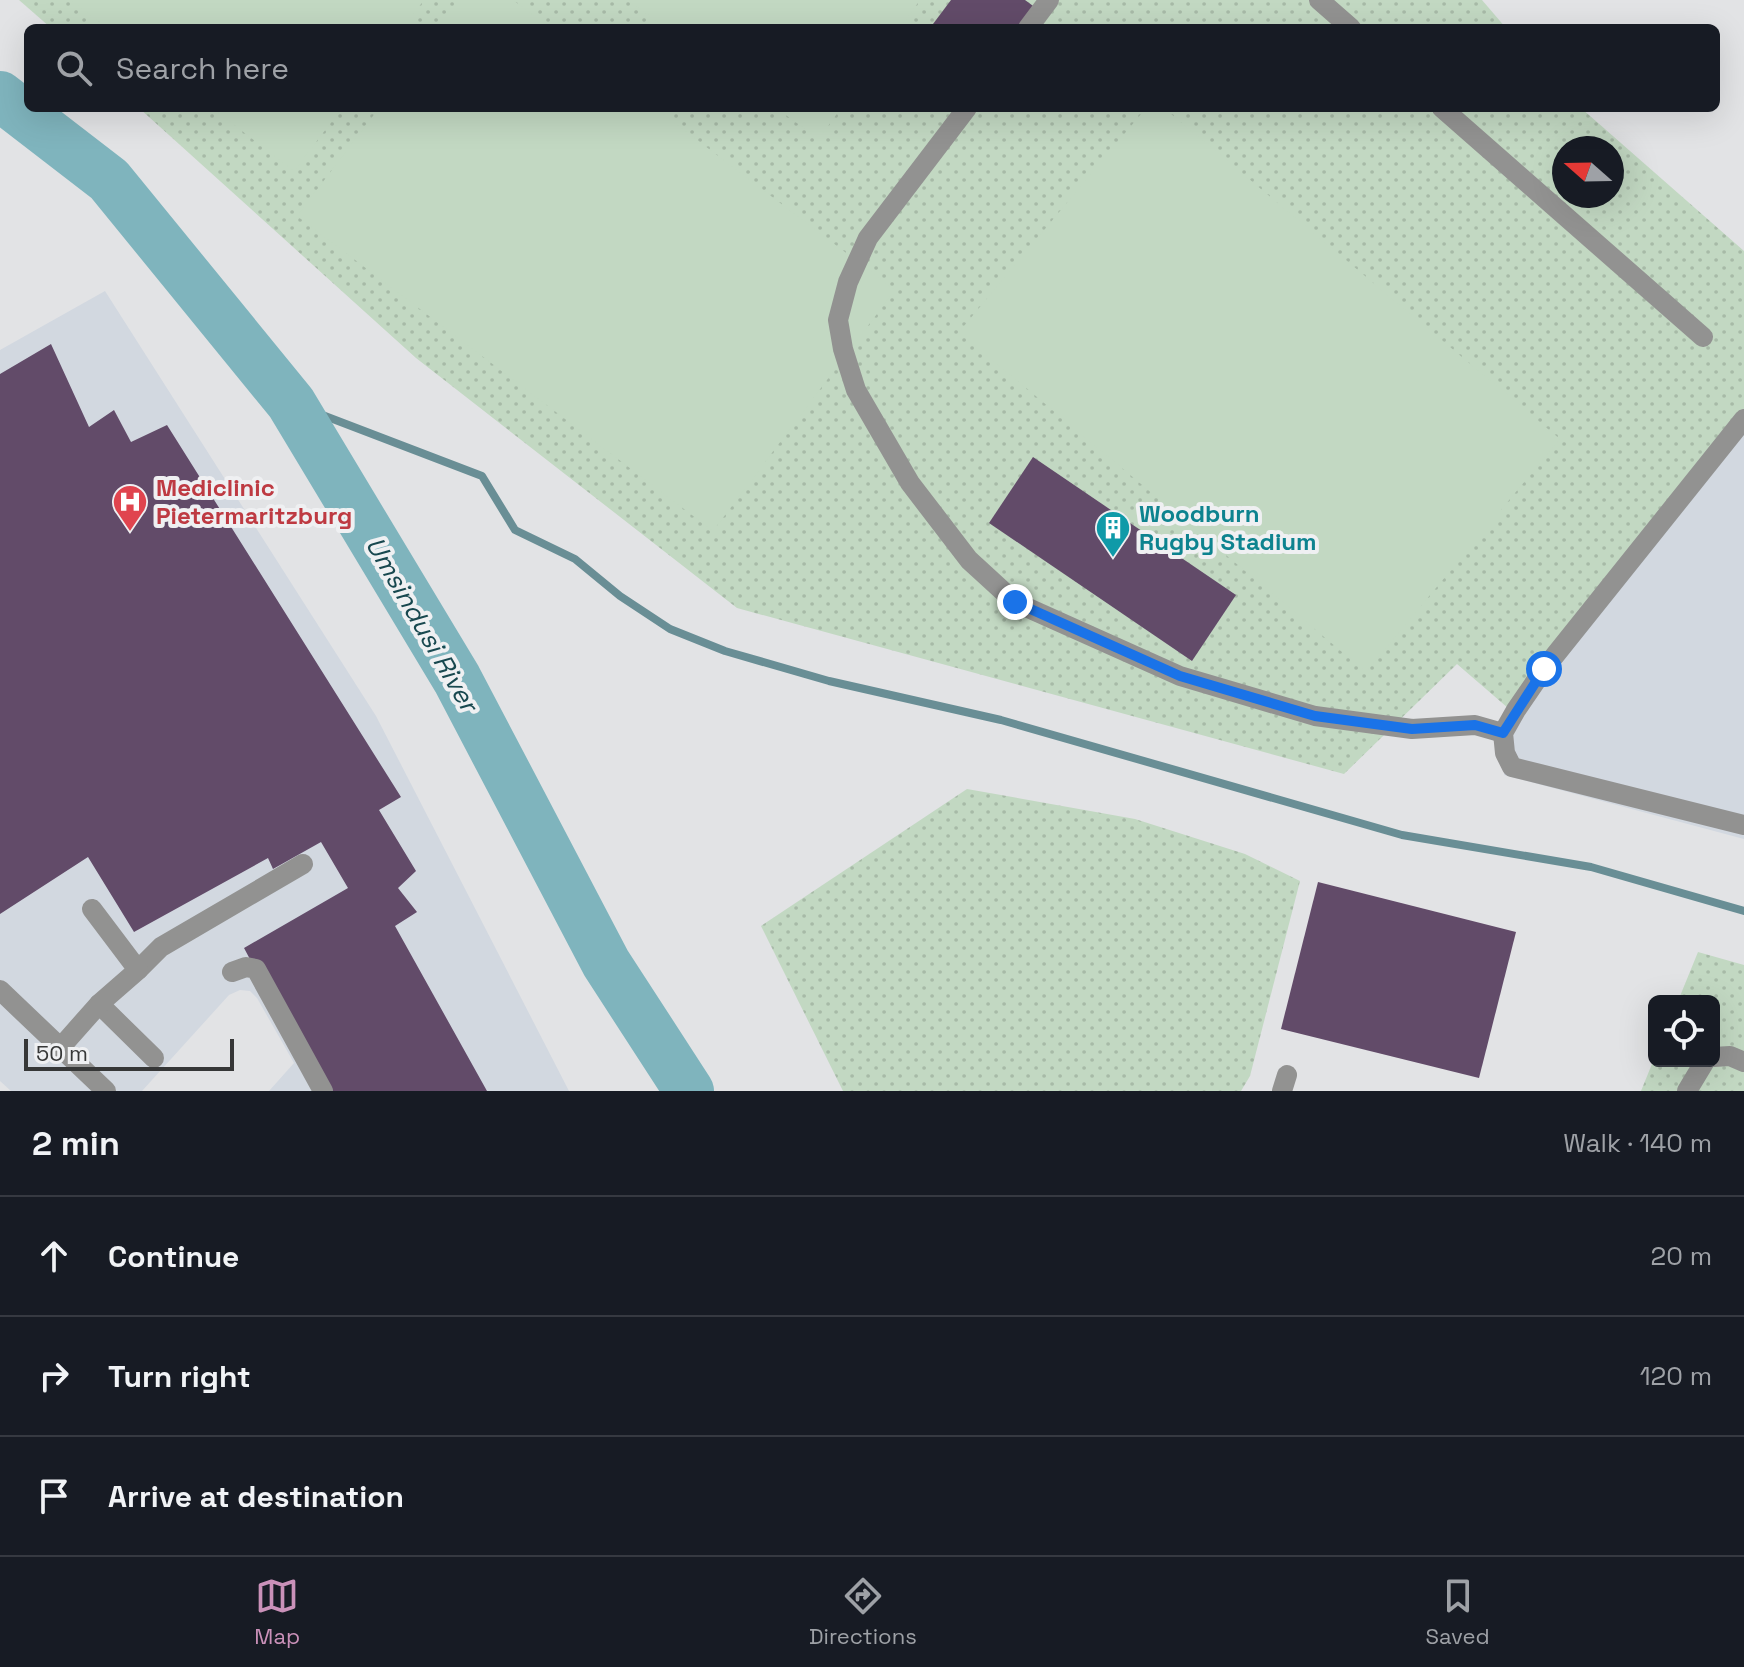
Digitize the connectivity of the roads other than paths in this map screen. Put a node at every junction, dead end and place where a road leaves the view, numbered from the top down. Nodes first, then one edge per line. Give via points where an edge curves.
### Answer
1 (1049, 0) edge
2 (1319, 0) edge
3 (1031, 24) edge
4 (1346, 24) edge
5 (964, 112) edge
6 (1447, 112) edge
7 (1703, 337) dead end
8 (1744, 419) edge
9 (1503, 733) junction
10 (1744, 825) edge
11 (303, 864) dead end
12 (92, 909) dead end
13 (138, 970) junction
14 (232, 972) dead end
15 (0, 990) edge
16 (99, 1004) junction
17 (61, 1047) junction
18 (1720, 1057) edge
19 (154, 1058) dead end
20 (1744, 1062) edge
21 (1701, 1067) edge
22 (320, 1090) edge
23 (106, 1091) edge
24 (1687, 1091) edge

1 - 3 lane
2 - 4 lane
5 - 9 lane via 868,238 838,320 856,390 910,483 969,560 1015,602 1180,676 1315,716 1412,729 1475,725
6 - 7 lane
8 - 9 lane via 1544,669
9 - 10 lane via 1512,767
11 - 13 lane via 161,947
12 - 13 lane
13 - 16 lane
14 - 22 lane via 256,969
15 - 17 lane
16 - 17 lane
16 - 19 lane
17 - 23 lane
18 - 20 lane
21 - 24 lane

